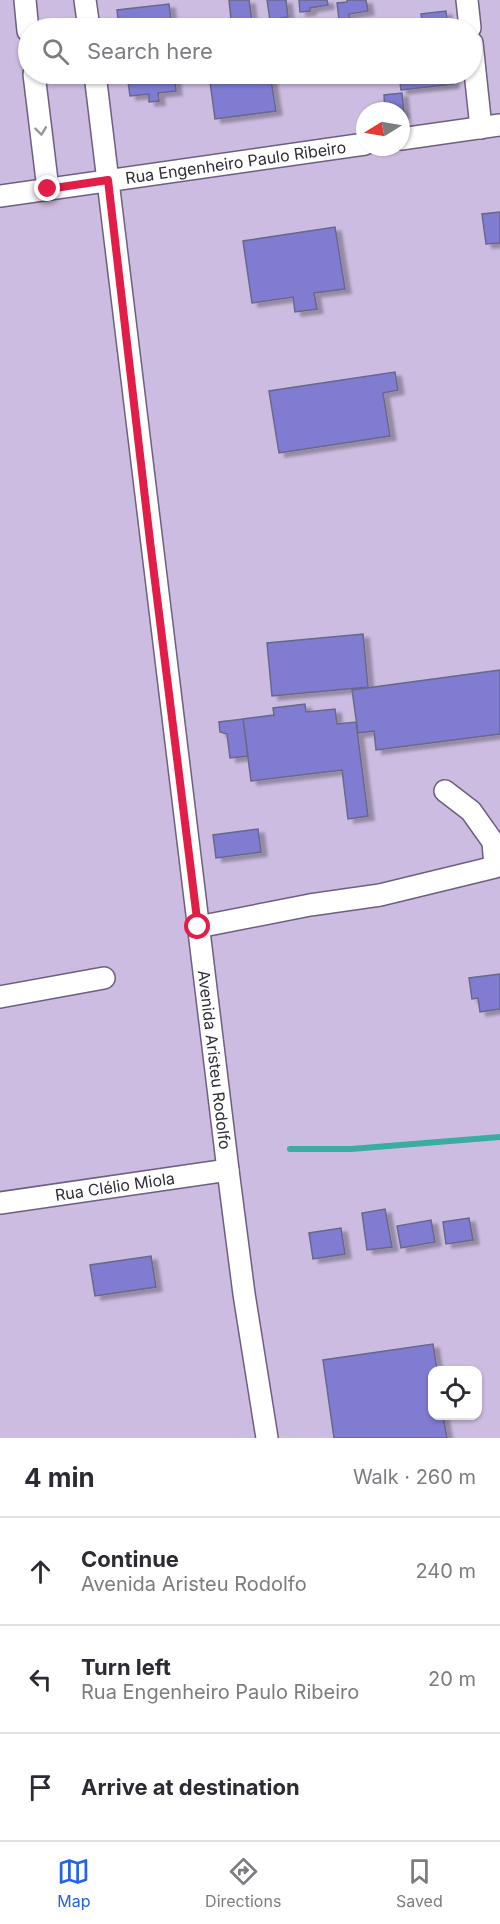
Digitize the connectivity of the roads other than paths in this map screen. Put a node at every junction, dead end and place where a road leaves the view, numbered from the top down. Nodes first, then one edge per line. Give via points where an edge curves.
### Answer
1 (25, 0) edge
2 (85, 0) edge
3 (467, 0) edge
4 (27, 18) edge
5 (88, 18) edge
6 (469, 18) edge
7 (35, 84) edge
8 (96, 84) edge
9 (480, 84) edge
10 (490, 127) edge
11 (410, 138) edge
12 (356, 145) edge
13 (108, 180) junction
14 (48, 189) junction
15 (0, 196) edge
16 (445, 791) dead end
17 (198, 927) junction
18 (104, 978) dead end
19 (0, 998) edge
20 (228, 1170) junction
21 (0, 1203) edge
22 (267, 1438) edge

1 - 4 street
2 - 5 street
3 - 6 street
7 -> 14 street
8 - 13 street, Avenida Aristeu Rodolfo
9 - 10 street
10 - 11 street
12 - 13 street, Rua Engenheiro Paulo Ribeiro
13 - 14 street, Rua Engenheiro Paulo Ribeiro
13 - 17 street, Avenida Aristeu Rodolfo
14 - 15 street, Rua Engenheiro Paulo Ribeiro
16 - 17 street via 471,811 493,842 495,867 380,896
17 - 20 street, Avenida Aristeu Rodolfo
18 - 19 street
20 - 21 street, Rua Clélio Miola
20 - 22 street, Avenida Aristeu Rodolfo

